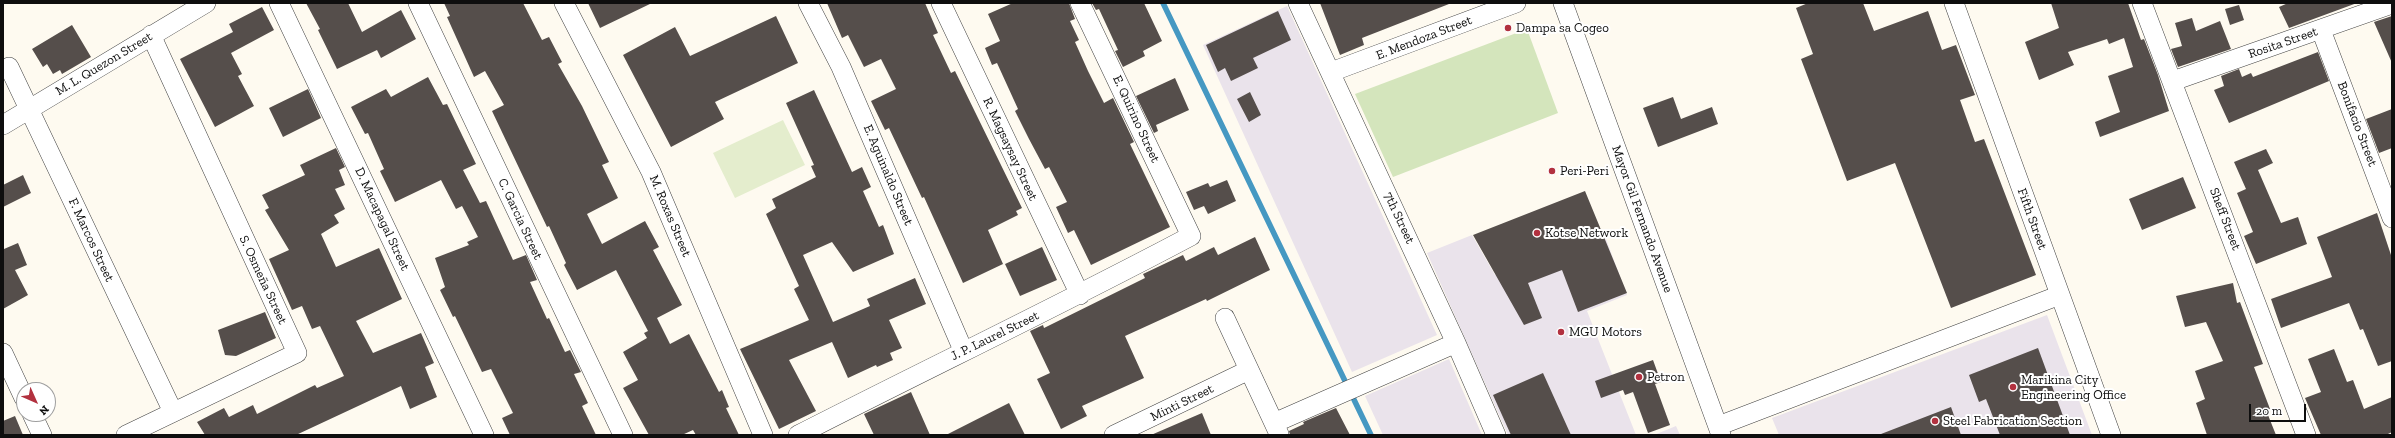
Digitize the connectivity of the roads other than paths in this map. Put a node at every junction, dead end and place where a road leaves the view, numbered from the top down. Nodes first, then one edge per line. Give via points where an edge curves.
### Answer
1 (206, 3) edge
2 (279, 3) edge
3 (418, 3) edge
4 (564, 3) edge
5 (808, 3) edge
6 (941, 3) edge
7 (1080, 3) edge
8 (1298, 3) edge
9 (1516, 3) edge
10 (1563, 3) edge
11 (1954, 3) edge
12 (2142, 3) edge
13 (2392, 4) edge
14 (2321, 30) junction
15 (151, 35) junction
16 (9, 67) dead end
17 (1331, 72) junction
18 (2172, 81) junction
19 (28, 110) junction
20 (3, 125) edge
21 (2392, 218) edge
22 (1191, 236) joint
23 (1080, 295) junction
24 (2060, 295) junction
25 (1225, 318) dead end
26 (1456, 343) junction
27 (963, 350) junction
28 (3, 354) edge
29 (1249, 370) junction
30 (16, 382) edge
31 (173, 412) junction
32 (36, 422) edge
33 (1276, 429) edge
34 (1720, 430) edge
35 (42, 435) edge
36 (126, 435) edge
37 (484, 435) edge
38 (623, 435) edge
39 (763, 435) edge
40 (798, 435) edge
41 (1114, 435) edge
42 (1496, 435) edge
43 (2111, 435) edge
44 (2306, 435) edge

1 - 15 street, M. L. Quezon Street
2 - 37 street, D. Macapagal Street
3 - 38 street, C. Garcia Street
4 - 39 street, M. Roxas Street via 651,172
5 - 27 street, E. Aguinaldo Street via 841,67
6 - 23 street, R. Magsaysay Street
7 - 22 street, E. Quirino Street
8 - 17 street, 7th Street
9 - 17 street, E. Mendoza Street
10 - 34 street, Mayor Gil Fernando Avenue
11 - 24 street, Fifth Street
12 - 18 street, Sheff Street
13 - 14 street, Rosita Street
14 - 18 street, Rosita Street
14 - 21 street, Bonifacio Street
15 - 19 street, M. L. Quezon Street
15 - 31 street, S. Osmeña Street via 297,353
16 - 19 street, F. Marcos Street
17 - 26 street, 7th Street
18 - 44 street, Sheff Street
19 - 20 street, M. L. Quezon Street
19 - 31 street, F. Marcos Street
22 - 23 street, J. P. Laurel Street
23 - 27 street, J. P. Laurel Street
24 - 34 street
24 - 43 street, Fifth Street
25 - 29 street
26 - 33 street via 1341,393
26 - 42 street, 7th Street
27 - 40 street, J. P. Laurel Street
28 - 30 street
29 - 33 street
29 - 41 street, Minti Street
31 - 36 street, S. Osmeña Street
32 - 35 street

